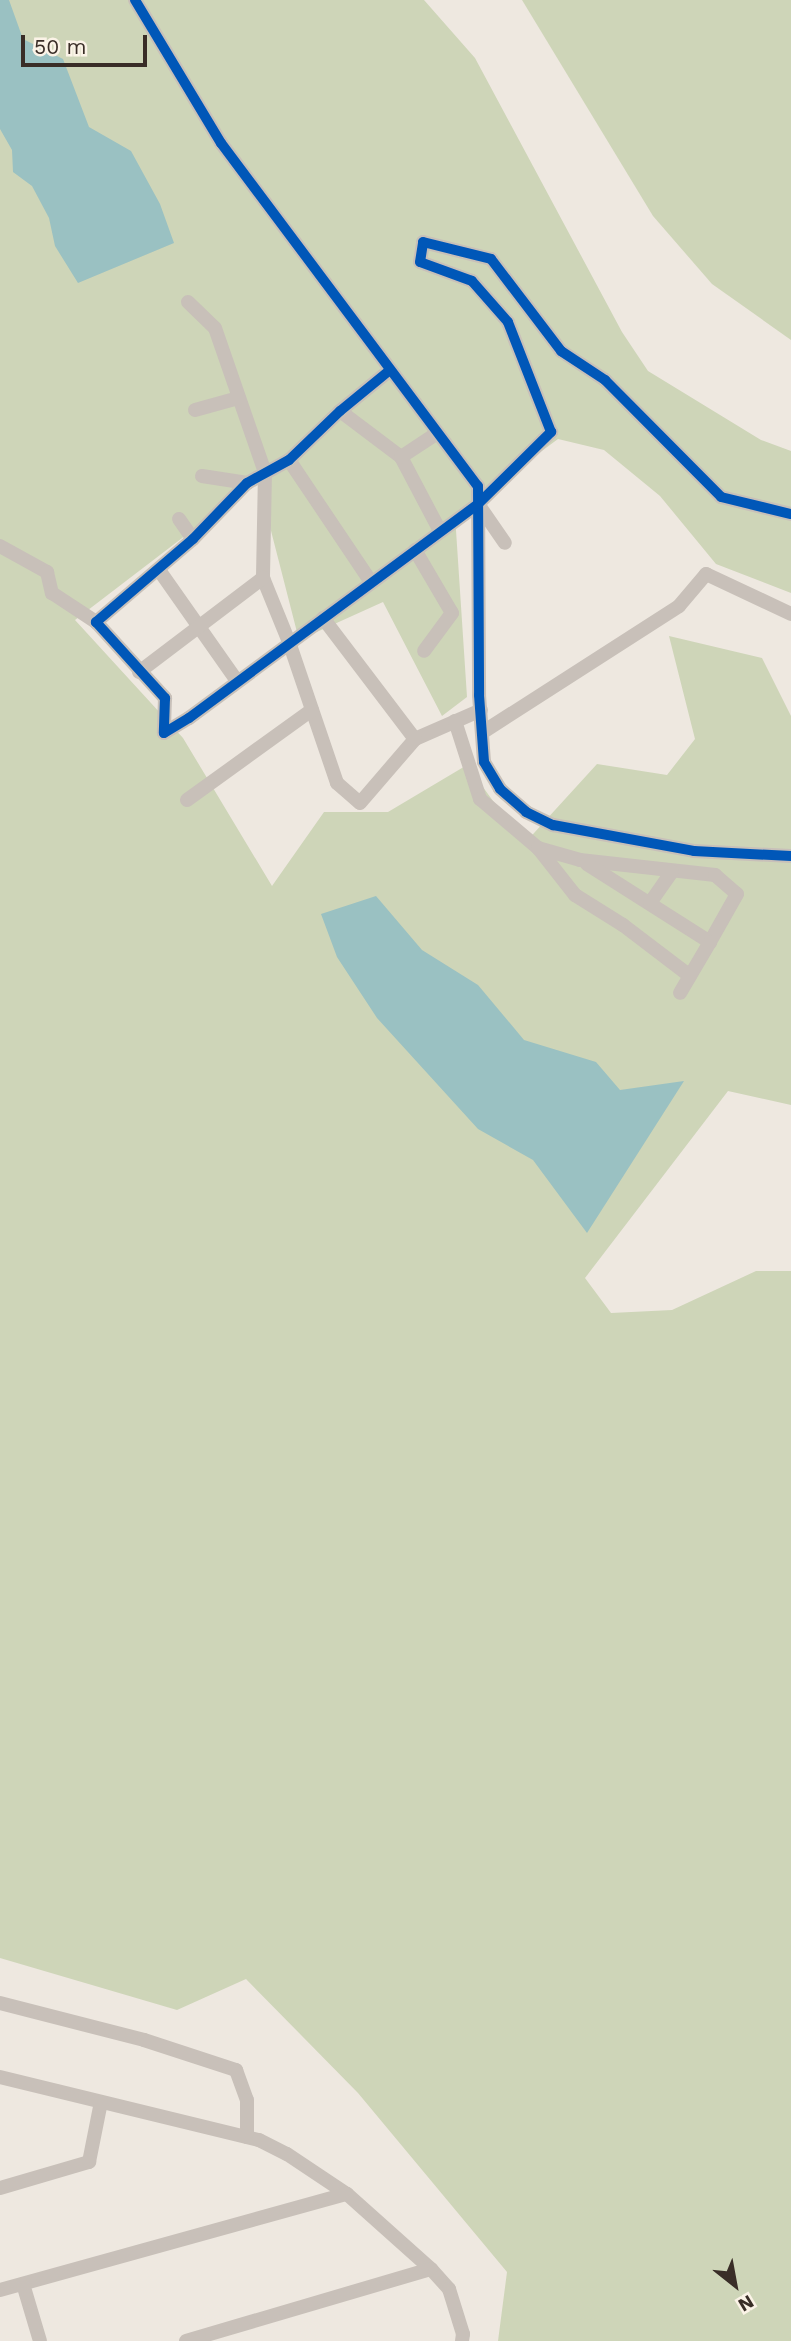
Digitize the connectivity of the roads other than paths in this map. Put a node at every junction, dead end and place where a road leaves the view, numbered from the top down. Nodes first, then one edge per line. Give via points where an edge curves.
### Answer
1 (135, 0) edge
2 (188, 302) dead end
3 (390, 370) junction
4 (238, 398) junction
5 (195, 410) dead end
6 (340, 411) junction
7 (436, 434) junction
8 (401, 457) junction
9 (289, 460) junction
10 (265, 472) junction
11 (201, 476) dead end
12 (247, 483) junction
13 (478, 504) junction
14 (791, 514) edge
15 (179, 519) dead end
16 (440, 531) junction
17 (193, 539) junction
18 (505, 543) dead end
19 (0, 546) edge
20 (415, 550) junction
21 (159, 570) junction
22 (263, 578) junction
23 (371, 582) junction
24 (791, 614) edge
25 (323, 618) junction
26 (96, 622) junction
27 (199, 626) junction
28 (289, 642) junction
29 (424, 651) dead end
30 (139, 672) junction
31 (237, 681) junction
32 (312, 710) junction
33 (481, 710) junction
34 (455, 721) junction
35 (483, 732) junction
36 (415, 739) junction
37 (187, 800) dead end
38 (538, 848) junction
39 (791, 856) edge
40 (580, 860) junction
41 (672, 872) junction
42 (650, 903) junction
43 (710, 942) junction
44 (690, 976) junction
45 (680, 993) dead end
46 (0, 2003) edge
47 (0, 2077) edge
48 (101, 2102) junction
49 (247, 2137) junction
50 (0, 2188) edge
51 (347, 2194) junction
52 (430, 2269) junction
53 (23, 2284) junction
54 (0, 2290) edge
55 (40, 2341) edge
56 (186, 2341) edge
57 (462, 2341) edge

1 - 3 street via 221,143
2 - 4 street via 215,328
3 - 6 street
3 - 7 street
4 - 5 street
4 - 10 street
6 - 8 street
6 - 9 street
7 - 8 street
7 - 13 street via 478,486
8 - 16 street
9 - 10 street
9 - 23 street
10 - 12 street
10 - 22 street
11 - 12 street
12 - 17 street
13 - 14 street via 551,432 508,322 472,281 420,262 423,242 491,259 561,351 605,380 720,497
13 - 16 street
13 - 18 street
13 - 33 street
15 - 17 street
16 - 20 street
17 - 21 street
19 - 26 street via 47,572 52,593
20 - 23 street
20 - 29 street via 452,613
21 - 26 street
21 - 27 street
22 - 27 street
22 - 28 street
23 - 25 street
24 - 35 street via 706,573 679,606
25 - 28 street
25 - 36 street
26 - 30 street
27 - 30 street
27 - 31 street
28 - 31 street
28 - 32 street
30 - 31 street via 165,698 164,733
32 - 36 street via 337,783 360,803
32 - 37 street
33 - 34 street
33 - 35 street
34 - 36 street
34 - 38 street via 480,799
35 - 39 street via 484,762 500,789 526,812 554,825 694,851
38 - 40 street
38 - 44 street via 576,895
40 - 41 street
40 - 42 street
41 - 42 street
41 - 43 street via 715,875 737,894
42 - 43 street
43 - 44 street
44 - 45 street
46 - 49 street via 144,2040 236,2070 247,2100
47 - 48 street
48 - 49 street
48 - 50 street via 89,2162
49 - 51 street via 286,2154
51 - 52 street
51 - 53 street
52 - 56 street
52 - 57 street via 449,2289
53 - 54 street
53 - 55 street

